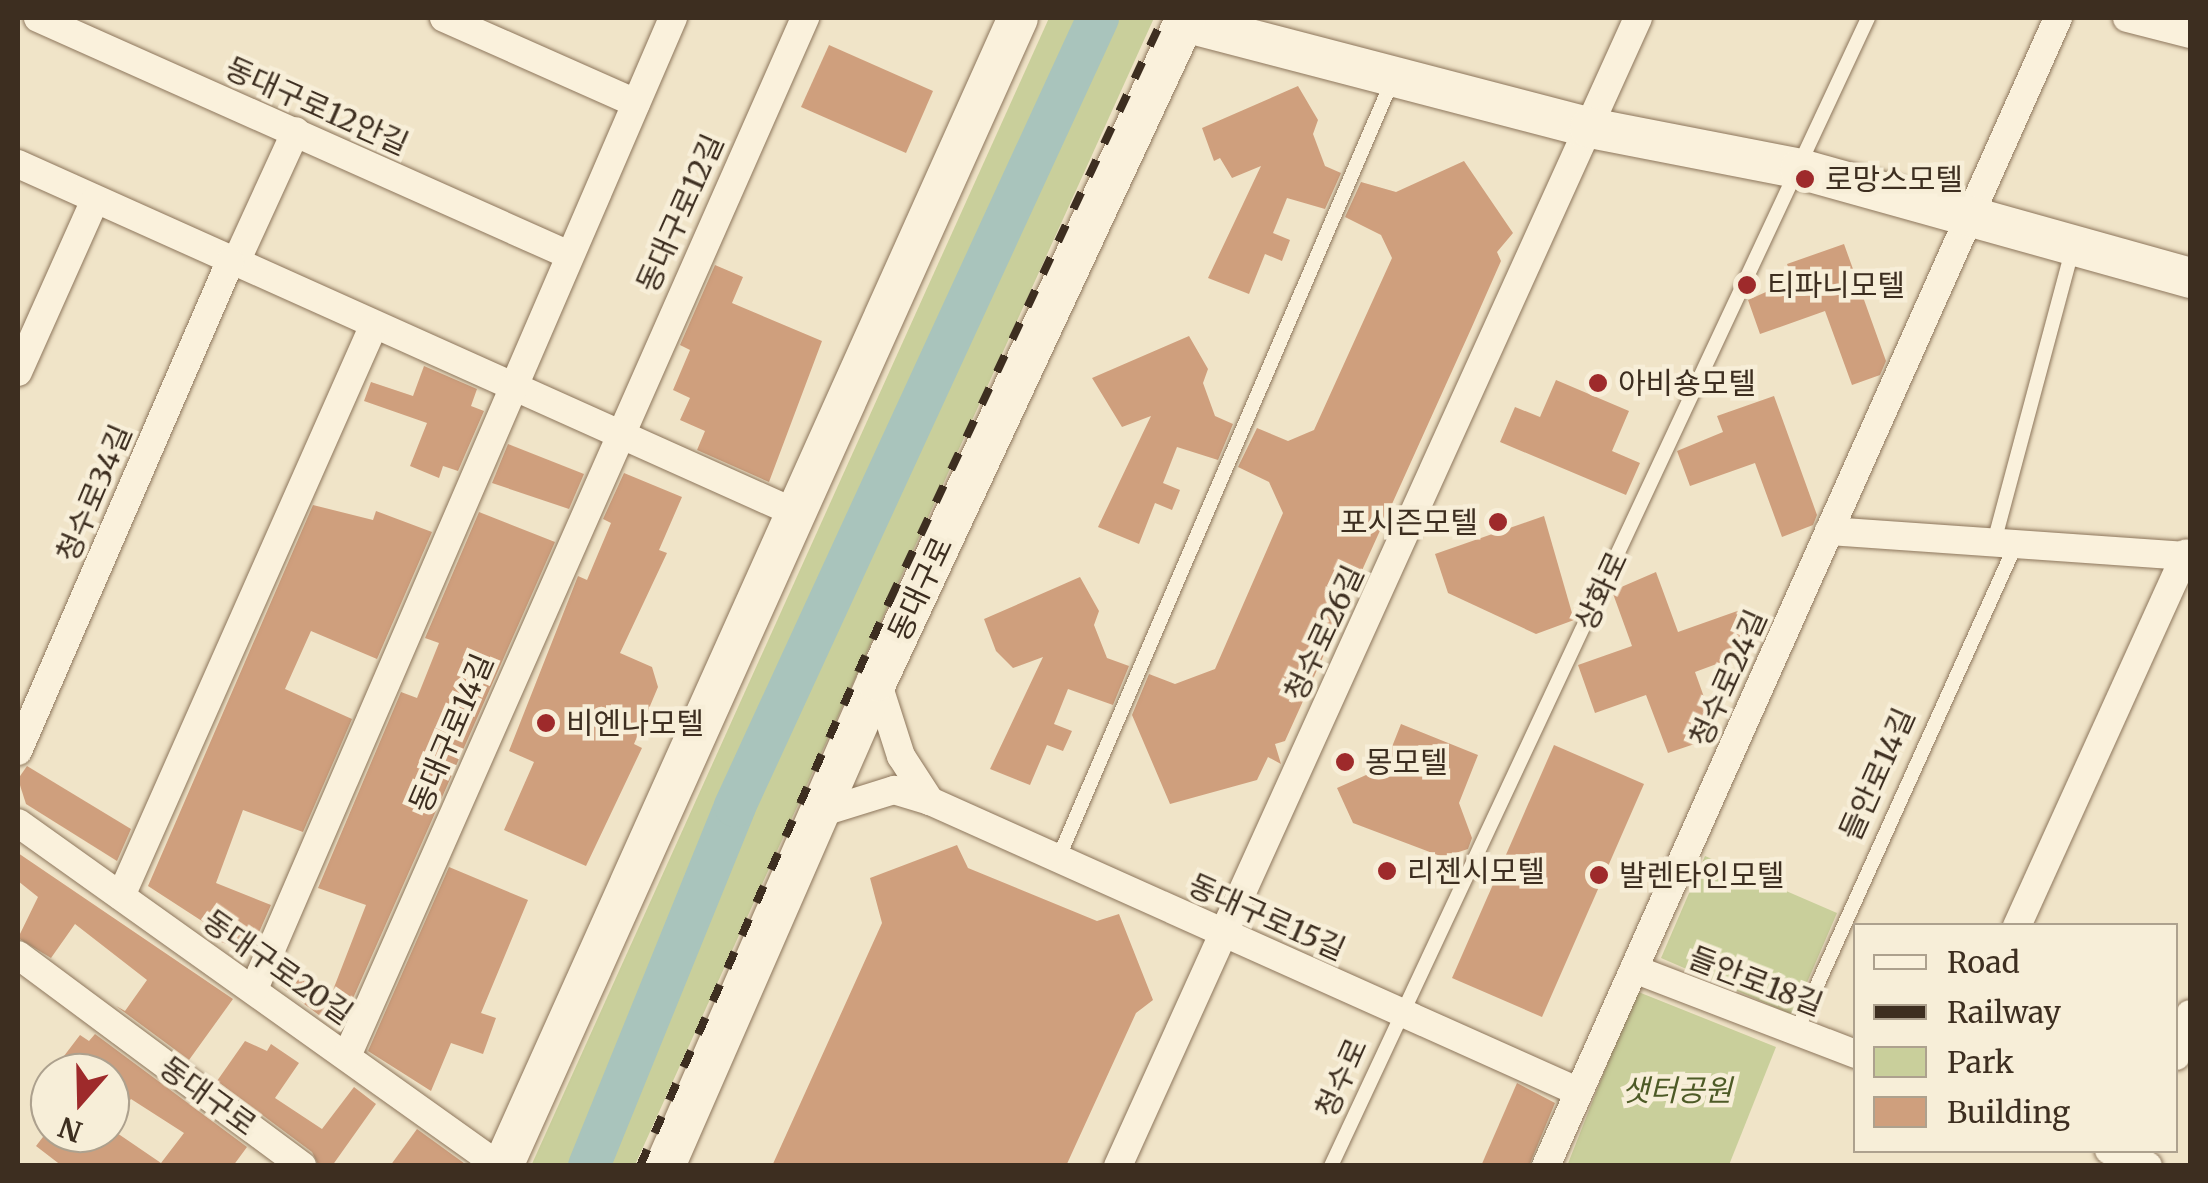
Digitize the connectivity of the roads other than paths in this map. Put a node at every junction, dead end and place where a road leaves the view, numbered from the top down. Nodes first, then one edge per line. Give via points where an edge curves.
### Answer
1 (38, 18) edge
2 (444, 18) edge
3 (674, 18) edge
4 (805, 18) edge
5 (1018, 18) edge
6 (1638, 18) edge
7 (1868, 18) edge
8 (2058, 18) edge
9 (2127, 18) edge
10 (1185, 20) edge
11 (2190, 34) edge
12 (1395, 74) junction
13 (636, 103) junction
14 (1590, 128) junction
15 (296, 131) junction
16 (18, 164) edge
17 (1800, 169) junction
18 (96, 200) junction
19 (1970, 216) junction
20 (2074, 245) junction
21 (569, 255) junction
22 (232, 263) junction
23 (2190, 278) edge
24 (373, 327) junction
25 (18, 372) edge
26 (510, 390) junction
27 (615, 435) junction
28 (798, 514) junction
29 (1829, 531) junction
30 (2005, 543) junction
31 (2188, 555) edge
32 (877, 682) junction
33 (18, 751) edge
34 (930, 801) junction
35 (818, 814) junction
36 (18, 823) edge
37 (1058, 859) junction
38 (121, 896) junction
39 (2018, 923) edge
40 (1223, 933) junction
41 (18, 955) edge
42 (1634, 970) junction
43 (254, 989) junction
44 (1401, 1012) junction
45 (2190, 1014) edge
46 (1796, 1032) junction
47 (2178, 1050) edge
48 (1853, 1053) edge
49 (348, 1056) junction
50 (1579, 1092) junction
51 (302, 1166) edge
52 (501, 1166) edge
53 (665, 1166) edge
54 (1118, 1166) edge
55 (1331, 1166) edge
56 (1546, 1166) edge

1 - 15 street, 동대구로12안길
2 - 13 street
3 - 13 street
4 - 27 street, 동대구로12길
5 - 28 main road
6 - 14 street, 청수로26길
7 - 17 lane, 상화로
8 - 19 street, 청수로24길
9 - 11 street
10 - 12 main road
10 - 32 main road, 동대구로
12 - 14 main road
12 - 37 lane
13 - 21 street
14 - 17 main road
14 - 40 street, 청수로26길
15 - 21 street, 동대구로12안길
15 - 22 street
16 - 18 street
17 - 19 main road
17 - 44 lane, 상화로
18 - 22 street
18 - 25 street
19 - 20 main road
19 - 29 street, 청수로24길
20 - 23 main road
20 - 30 lane
21 - 26 street
22 - 24 street
22 - 33 street, 청수로34길
24 - 26 street
24 - 38 street
26 - 27 street
26 - 43 street
27 - 28 street
27 - 49 street, 동대구로14길
28 - 52 main road
29 - 30 street
29 - 42 street, 청수로24길
30 - 31 street
30 - 46 lane, 들안로14길
31 - 39 street
32 - 34 street via 901,756
32 - 35 main road, 동대구로
34 - 35 street, 동대구로15길 via 894,790
34 - 37 street, 동대구로15길
35 - 53 main road, 동대구로
36 - 38 street, 동대구로20길
37 - 40 street, 동대구로15길
38 - 43 street, 동대구로20길
40 - 44 street, 동대구로15길
40 - 54 street, 청수로26길
41 - 51 street, 동대구로
42 - 46 street, 들안로18길
42 - 50 street, 청수로24길
43 - 49 street, 동대구로20길
44 - 50 street, 동대구로15길
44 - 55 lane, 청수로
45 - 47 street
46 - 48 street, 들안로18길
49 - 52 street, 동대구로20길
50 - 56 street, 청수로24길

